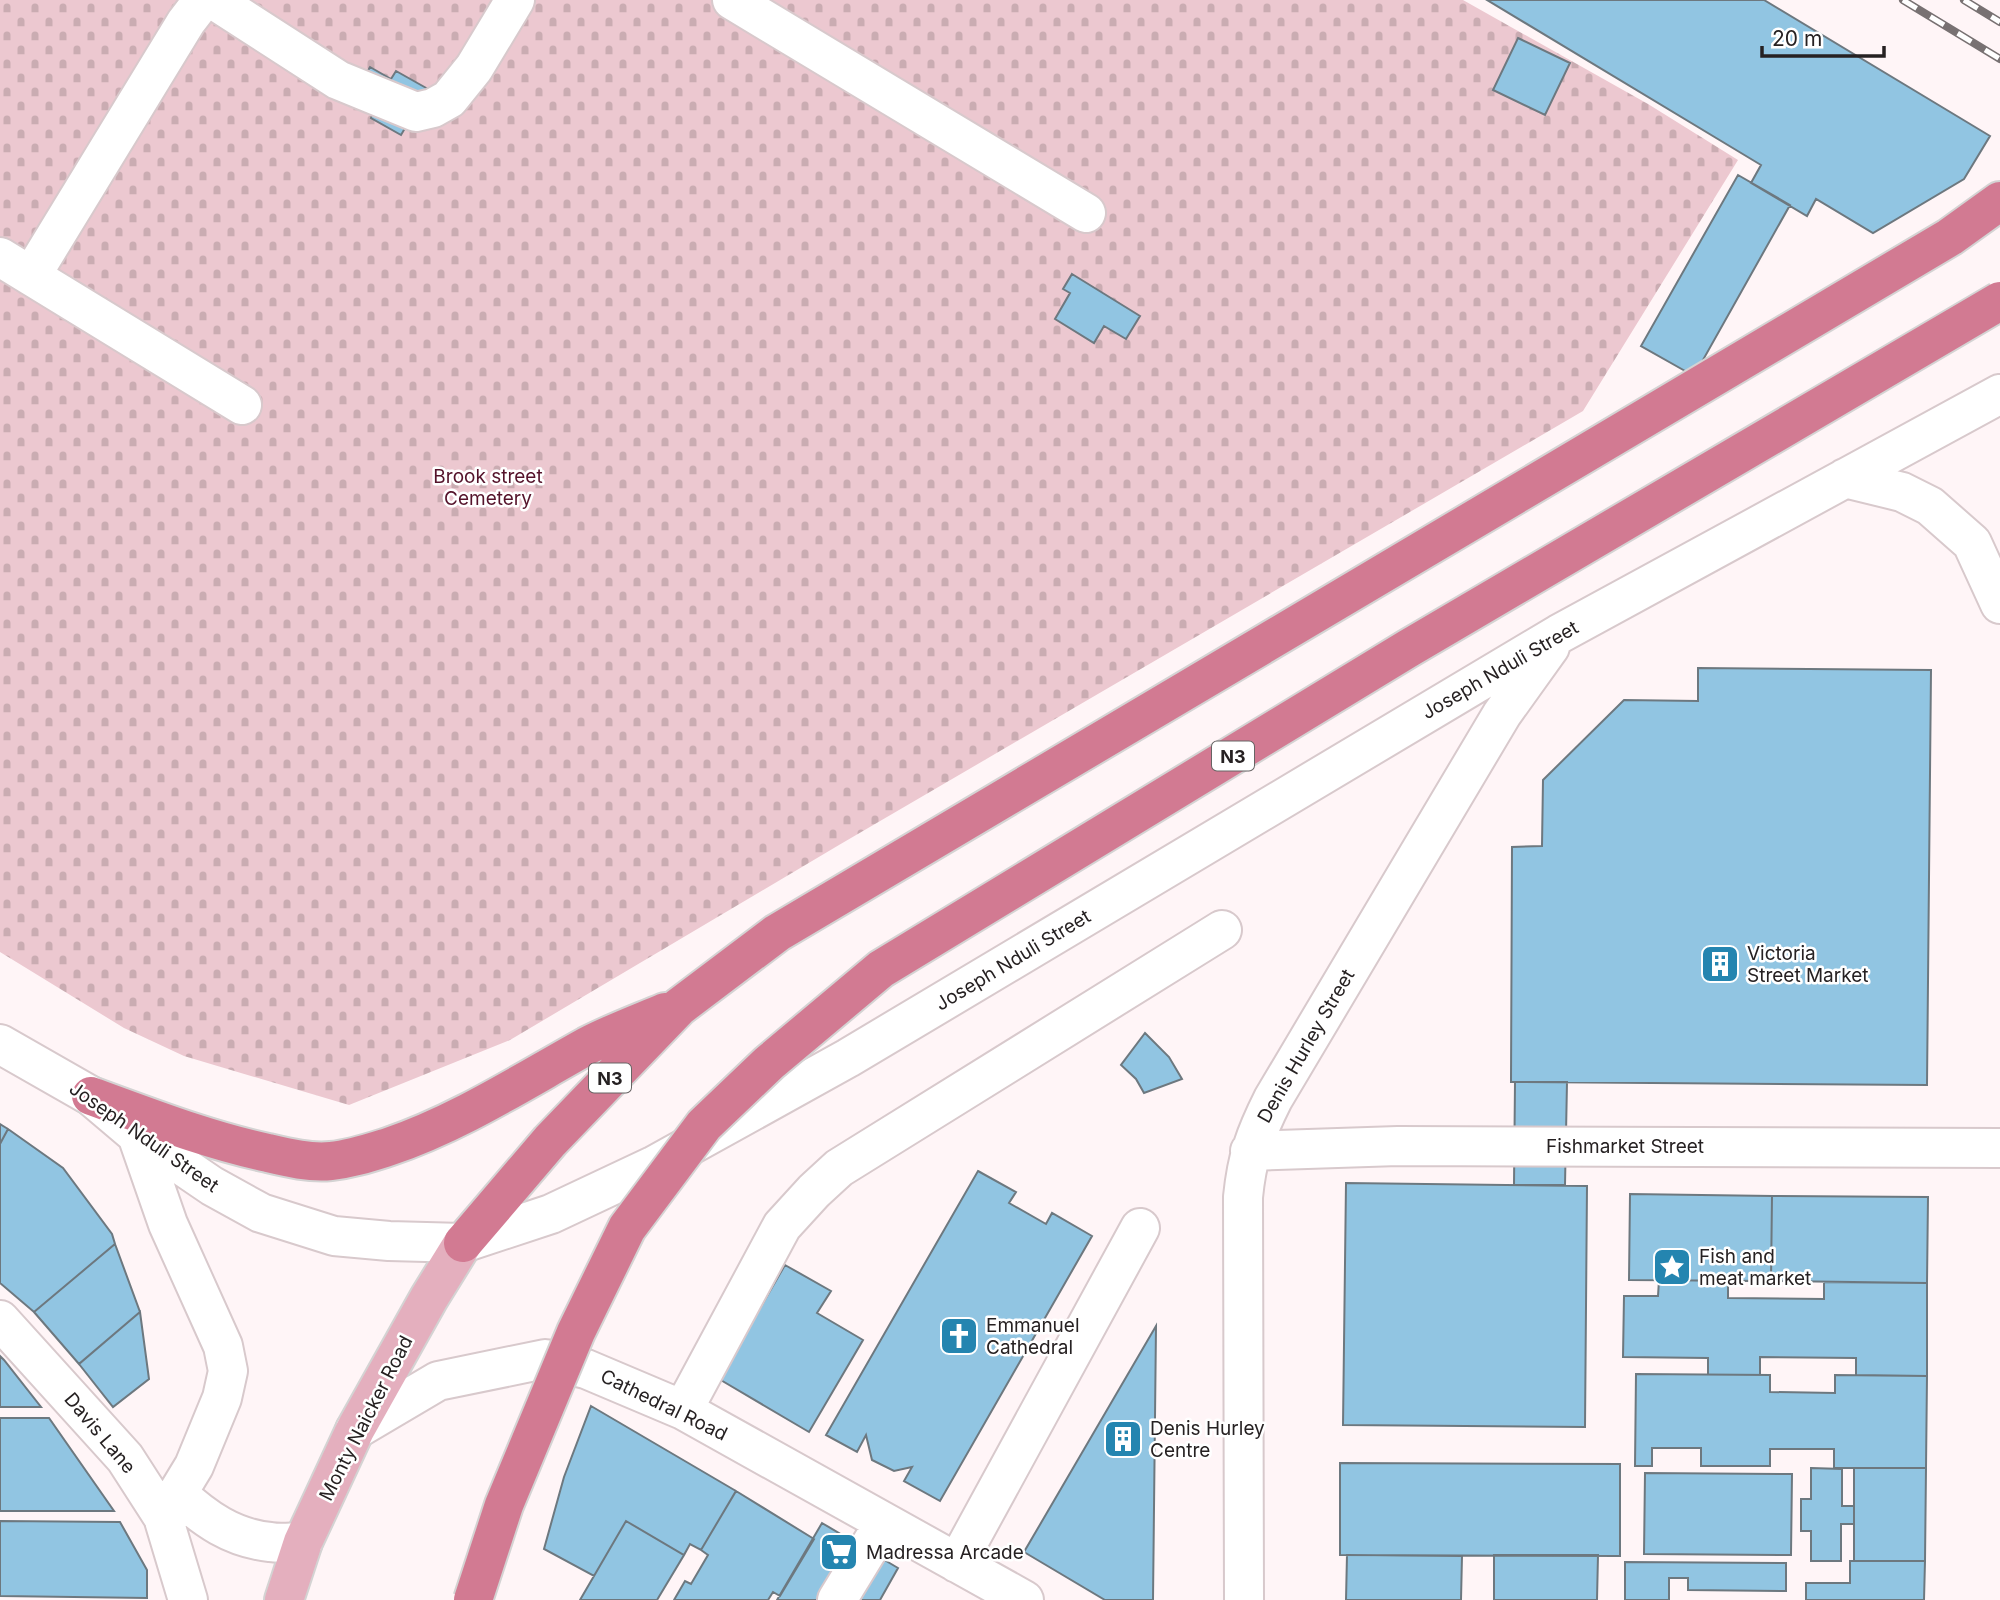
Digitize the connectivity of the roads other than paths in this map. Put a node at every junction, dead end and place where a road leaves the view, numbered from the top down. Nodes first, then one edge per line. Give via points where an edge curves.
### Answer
1 (203, 0) edge
2 (214, 0) edge
3 (515, 0) edge
4 (732, 0) edge
5 (2000, 201) edge
6 (1086, 213) dead end
7 (15, 266) edge
8 (2000, 301) edge
9 (2000, 394) edge
10 (242, 405) dead end
11 (1845, 478) junction
12 (2000, 604) edge
13 (1559, 634) junction
14 (1222, 930) dead end
15 (679, 1007) junction
16 (0, 1044) edge
17 (91, 1096) junction
18 (137, 1136) junction
19 (2000, 1148) edge
20 (1250, 1151) junction
21 (1140, 1228) dead end
22 (463, 1243) junction
23 (0, 1320) edge
24 (683, 1409) junction
25 (355, 1430) junction
26 (170, 1506) junction
27 (884, 1523) junction
28 (303, 1542) junction
29 (957, 1563) junction
30 (188, 1600) edge
31 (284, 1600) edge
32 (473, 1600) edge
33 (837, 1600) edge
34 (1024, 1600) edge
35 (1244, 1600) edge

1 - 7 street
2 - 3 street via 338,79 416,112 449,99 474,68
4 - 6 street
5 - 15 highway, N3 via 1950,237 777,933
7 - 10 street
8 - 32 highway, N3, bridge via 1409,648 881,969 769,1063 704,1125 627,1228 576,1332 504,1505
9 - 11 street, Joseph Nduli Street
11 - 12 street via 1902,492 1930,506 1972,543
11 - 13 street, Joseph Nduli Street
13 - 20 street, Denis Hurley Street via 1488,737 1273,1099
13 - 22 street, Joseph Nduli Street via 823,1072 640,1172 551,1214
14 - 24 street via 839,1168 782,1226
15 - 17 highway via 590,1045 421,1135 361,1156 330,1161 298,1160 205,1137
15 - 22 highway, N3 via 550,1141
16 - 17 street, Joseph Nduli Street
17 - 18 street, Joseph Nduli Street
18 - 22 street, Joseph Nduli Street via 261,1213 334,1236
18 - 26 street via 167,1224 223,1346 228,1371 213,1422
19 - 20 street, Fishmarket Street via 1398,1146
20 - 35 street, Denis Hurley Street via 1243,1197
21 - 29 street
22 - 25 main road, Monty Naicker Road / N3
23 - 26 street, Davis Lane
24 - 25 street, Cathedral Road via 586,1368 545,1359 438,1381
24 - 27 street, Cathedral Road
25 - 28 main road, Monty Naicker Road / N3
26 - 28 street via 196,1511 220,1528 271,1543
26 - 30 street, Davis Lane
27 - 29 street, Cathedral Road
27 - 33 street
28 - 31 main road, Monty Naicker Road / N3
29 - 34 street, Cathedral Road

